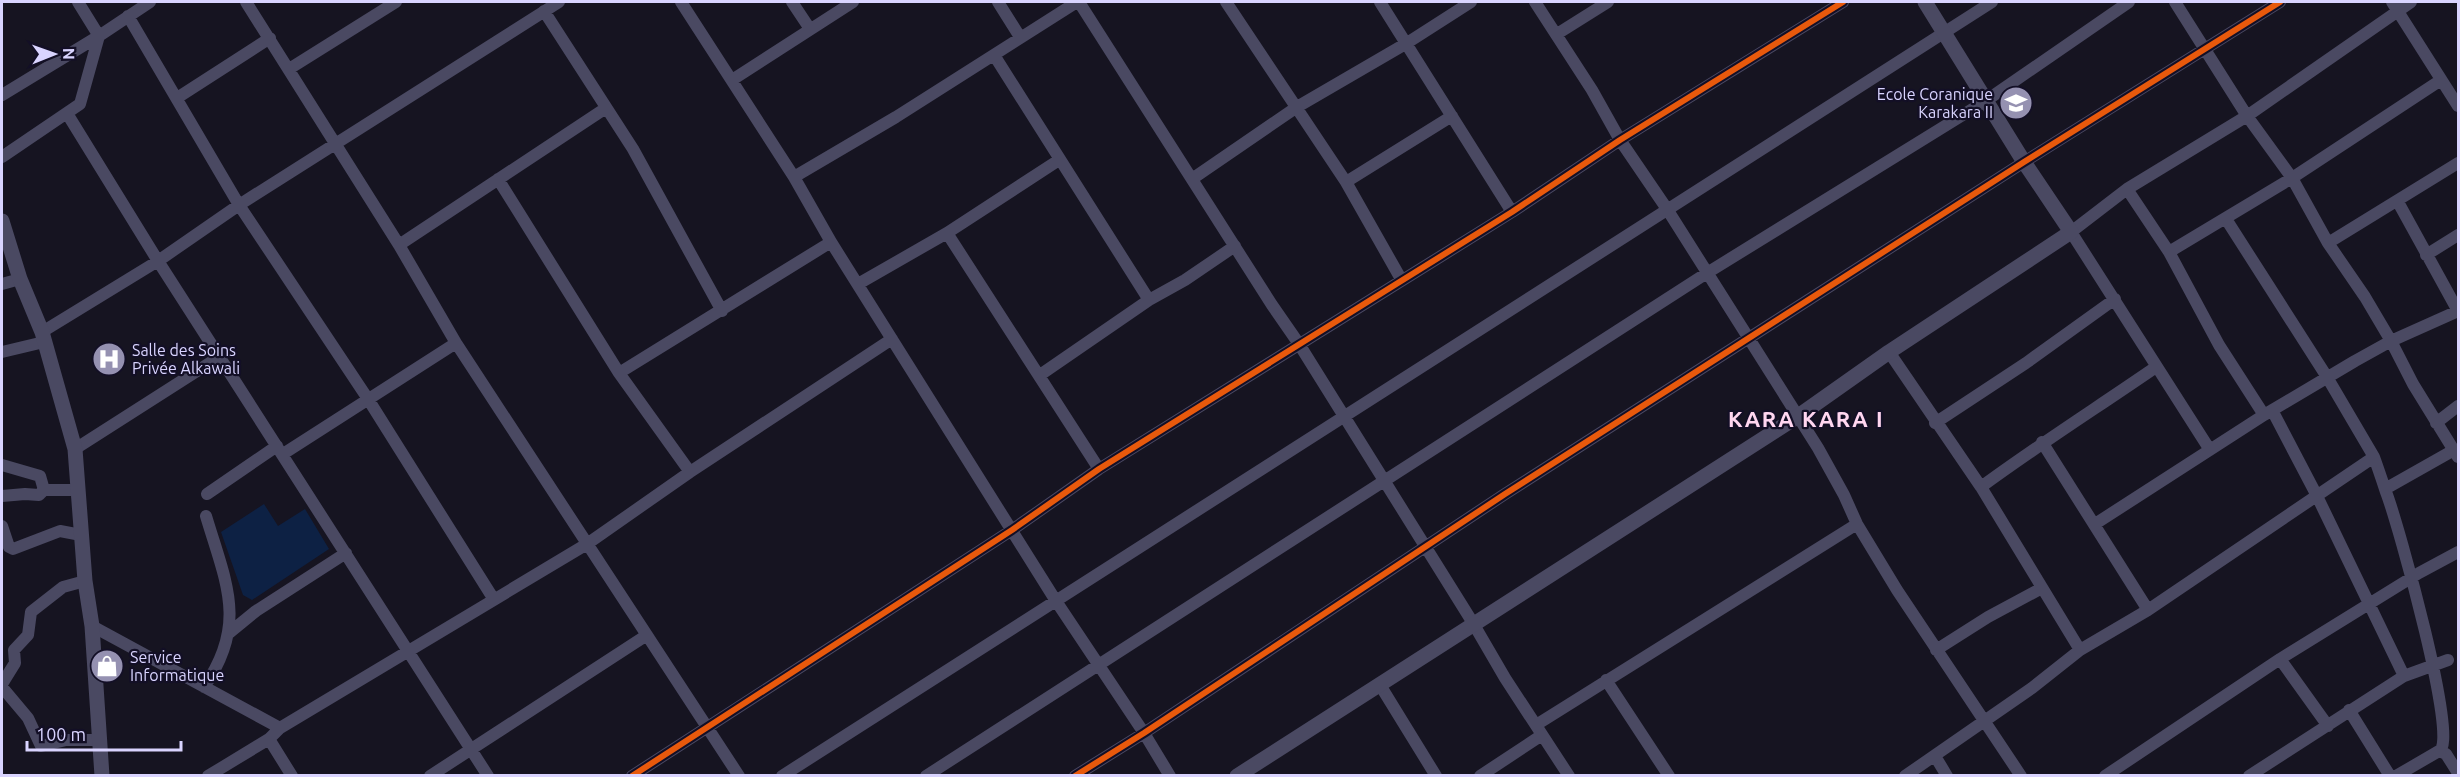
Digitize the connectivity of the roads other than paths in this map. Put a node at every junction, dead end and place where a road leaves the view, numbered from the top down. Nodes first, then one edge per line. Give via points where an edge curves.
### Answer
1 (78, 2) edge
2 (150, 2) edge
3 (248, 2) edge
4 (396, 2) edge
5 (558, 2) edge
6 (681, 2) edge
7 (792, 2) edge
8 (854, 2) edge
9 (998, 2) edge
10 (1078, 2) edge
11 (1226, 2) edge
12 (1380, 2) edge
13 (1471, 2) edge
14 (1535, 2) edge
15 (1608, 2) edge
16 (1843, 2) edge
17 (1925, 2) edge
18 (1992, 2) edge
19 (2129, 2) edge
20 (2175, 2) edge
21 (2280, 2) edge
22 (2411, 2) edge
23 (2395, 6) edge
24 (544, 11) junction
25 (128, 16) junction
26 (810, 29) junction
27 (1943, 31) junction
28 (1557, 34) junction
29 (99, 36) junction
30 (270, 38) junction
31 (1020, 38) junction
32 (1407, 44) junction
33 (2204, 50) junction
34 (994, 55) junction
35 (289, 69) junction
36 (732, 80) junction
37 (2441, 80) junction
38 (2, 95) edge
39 (177, 98) junction
40 (1987, 100) junction
41 (2457, 102) edge
42 (1297, 107) junction
43 (606, 108) junction
44 (68, 115) junction
45 (1452, 116) junction
46 (2247, 116) junction
47 (1620, 140) junction
48 (335, 144) junction
49 (2, 157) edge
50 (1059, 160) junction
51 (2024, 162) junction
52 (2458, 163) edge
53 (794, 177) junction
54 (2292, 178) junction
55 (498, 179) junction
56 (1192, 179) junction
57 (1346, 182) junction
58 (2127, 189) junction
59 (2398, 202) junction
60 (239, 205) junction
61 (1667, 209) junction
62 (1512, 212) junction
63 (2226, 219) junction
64 (2, 221) edge
65 (2071, 232) junction
66 (947, 233) junction
67 (2458, 235) edge
68 (831, 242) junction
69 (2328, 243) junction
70 (399, 245) junction
71 (1234, 246) junction
72 (2169, 252) junction
73 (2426, 255) junction
74 (158, 261) junction
75 (1707, 273) junction
76 (20, 279) junction
77 (1401, 279) junction
78 (2, 284) edge
79 (858, 284) junction
80 (2115, 299) junction
81 (1149, 300) junction
82 (722, 311) junction
83 (2458, 311) edge
84 (43, 337) junction
85 (892, 339) junction
86 (1749, 340) junction
87 (2391, 341) junction
88 (456, 342) junction
89 (1299, 344) junction
90 (2, 352) edge
91 (1890, 352) junction
92 (219, 357) junction
93 (2156, 367) junction
94 (619, 373) junction
95 (1040, 375) junction
96 (2327, 377) junction
97 (368, 399) junction
98 (2458, 406) edge
99 (2268, 412) junction
100 (1342, 415) junction
101 (1797, 417) junction
102 (1935, 423) junction
103 (2436, 423) junction
104 (2042, 442) junction
105 (75, 449) junction
106 (280, 450) junction
107 (2210, 450) junction
108 (2456, 453) edge
109 (2374, 457) junction
110 (2, 465) edge
111 (1099, 469) junction
112 (690, 472) junction
113 (1384, 481) junction
114 (1981, 487) junction
115 (2385, 489) junction
116 (44, 490) junction
117 (77, 490) junction
118 (207, 494) dead end
119 (2316, 494) junction
120 (2, 496) edge
121 (206, 516) dead end
122 (1857, 524) junction
123 (2095, 524) junction
124 (2, 526) edge
125 (1012, 530) junction
126 (81, 535) junction
127 (587, 544) junction
128 (1426, 546) junction
129 (2458, 552) edge
130 (346, 553) junction
131 (2419, 573) junction
132 (85, 581) junction
133 (2042, 588) junction
134 (493, 598) junction
135 (1056, 601) junction
136 (2370, 605) junction
137 (2148, 610) junction
138 (1473, 623) junction
139 (92, 627) junction
140 (2437, 628) dead end
141 (229, 633) junction
142 (647, 635) junction
143 (409, 650) junction
144 (1936, 650) junction
145 (2080, 650) junction
146 (2280, 659) junction
147 (2448, 660) dead end
148 (1097, 665) junction
149 (2404, 676) junction
150 (1606, 680) junction
151 (2, 685) edge
152 (1380, 685) junction
153 (204, 687) junction
154 (2349, 710) junction
155 (1984, 722) junction
156 (707, 726) junction
157 (2328, 726) junction
158 (280, 728) junction
159 (1539, 730) junction
160 (1144, 733) junction
161 (2455, 738) dead end
162 (270, 739) junction
163 (98, 740) junction
164 (471, 749) junction
165 (2439, 751) junction
166 (1935, 756) junction
167 (2119, 772) edge
168 (2458, 773) edge
169 (102, 776) edge
170 (208, 776) edge
171 (292, 776) edge
172 (430, 776) edge
173 (488, 776) edge
174 (632, 776) edge
175 (739, 776) edge
176 (782, 776) edge
177 (926, 776) edge
178 (1075, 776) edge
179 (1170, 776) edge
180 (1237, 776) edge
181 (1436, 776) edge
182 (1480, 776) edge
183 (1569, 776) edge
184 (1669, 776) edge
185 (1905, 776) edge
186 (1947, 776) edge
187 (2021, 776) edge
188 (2105, 776) edge
189 (2249, 776) edge
190 (2390, 776) edge
191 (2396, 776) edge

1 - 29 street
2 - 25 street
3 - 30 street
4 - 35 street
5 - 24 street
6 - 36 street
7 - 26 street
8 - 26 street
9 - 31 street
10 - 31 street
10 - 56 street
11 - 42 street
12 - 32 street
13 - 32 street
14 - 28 street
15 - 28 street
16 - 47 street
17 - 27 street
18 - 27 street
19 - 40 street
20 - 33 street
21 - 33 street
22 - 23 street
23 - 37 street
23 - 46 street
24 - 43 street
24 - 48 street
25 - 29 street
25 - 39 street
26 - 36 street
27 - 40 street
27 - 61 street
28 - 47 street
29 - 38 street
29 - 44 street via 80,104
30 - 35 street
30 - 39 street
31 - 34 street
32 - 42 street
32 - 45 street
33 - 46 street
33 - 51 street
34 - 50 street
34 - 53 street
35 - 48 street
36 - 53 street
37 - 41 street
37 - 54 street
39 - 60 street
40 - 51 street
40 - 75 street
42 - 56 street
42 - 57 street
43 - 55 street
43 - 82 street
44 - 49 street
44 - 74 street
45 - 57 street
45 - 62 street
46 - 54 street
46 - 58 street
47 - 61 street
47 - 62 street
48 - 60 street
48 - 70 street
50 - 66 street
50 - 81 street
51 - 65 street
51 - 86 street
52 - 59 street
53 - 68 street
54 - 63 street
54 - 69 street
55 - 70 street
55 - 94 street
56 - 71 street
57 - 77 street
58 - 65 street
58 - 72 street
59 - 69 street
59 - 73 street
60 - 74 street
60 - 97 street
61 - 75 street
61 - 100 street
62 - 77 street
63 - 72 street
63 - 96 street
64 - 76 street
65 - 80 street
65 - 91 street
66 - 79 street
66 - 95 street
67 - 73 street
68 - 79 street
68 - 82 street
69 - 87 street
70 - 88 street
71 - 81 street
71 - 89 street
72 - 99 street via 2220,345
73 - 83 street
74 - 84 street
74 - 92 street
75 - 86 street
75 - 113 street
76 - 78 street
76 - 84 street
77 - 89 street
79 - 85 street
80 - 93 street
80 - 102 street
81 - 95 street
82 - 94 street
83 - 87 street
84 - 90 street
84 - 105 street
85 - 112 street
85 - 125 street
86 - 101 street
86 - 128 street
87 - 96 street
87 - 103 street
88 - 97 street
88 - 127 street
89 - 100 street
89 - 111 street
91 - 101 street
91 - 102 street
92 - 105 street
92 - 106 street
93 - 104 street
93 - 107 street
94 - 112 street
95 - 111 street
96 - 99 street
96 - 109 street
97 - 106 street
97 - 134 street
98 - 103 street
99 - 107 street
99 - 119 street
100 - 113 street
100 - 135 street
101 - 122 street
101 - 138 street
102 - 114 street
103 - 108 street
104 - 114 street
104 - 123 street
105 - 117 street
106 - 118 street
106 - 130 street
107 - 123 street
108 - 115 street
109 - 115 street
109 - 119 street
110 - 116 street via 40,476
111 - 125 street
112 - 127 street
113 - 128 street
113 - 148 street
114 - 133 street
115 - 131 street
116 - 117 street
116 - 120 street via 39,495
117 - 126 street
119 - 136 street
119 - 137 street
121 - 141 street via 231,612
122 - 144 street
122 - 150 street
123 - 137 street
124 - 126 street via 9,548 13,549 60,531
125 - 135 street
125 - 156 street
126 - 132 street
127 - 134 street
127 - 142 street
128 - 138 street
128 - 160 street
129 - 131 street
130 - 141 street
130 - 143 street
131 - 136 street
131 - 140 street
132 - 139 street
132 - 151 street via 63,587 31,612 28,635 14,650 15,663
133 - 144 street
133 - 145 street
134 - 143 street
135 - 148 street
135 - 176 street
136 - 146 street
136 - 149 street
137 - 145 street
138 - 152 street
138 - 159 street
139 - 153 street
139 - 163 street
141 - 153 street
142 - 156 street
142 - 164 street
143 - 158 street
143 - 164 street
144 - 155 street
145 - 155 street
146 - 157 street
146 - 167 street
147 - 149 street
148 - 160 street
148 - 177 street
149 - 154 street
150 - 159 street
150 - 184 street
151 - 163 street via 28,718 41,746 66,740
152 - 180 street
152 - 181 street
153 - 158 street
154 - 157 street
154 - 190 street
155 - 166 street
155 - 187 street
156 - 174 street
156 - 175 street
157 - 189 street
158 - 162 street
159 - 182 street
159 - 183 street
160 - 178 street
160 - 179 street
161 - 165 street via 2446,750
162 - 170 street
162 - 171 street
163 - 169 street
164 - 172 street
164 - 173 street
165 - 168 street via 2446,754
165 - 191 street
166 - 185 street
166 - 186 street
167 - 188 street

